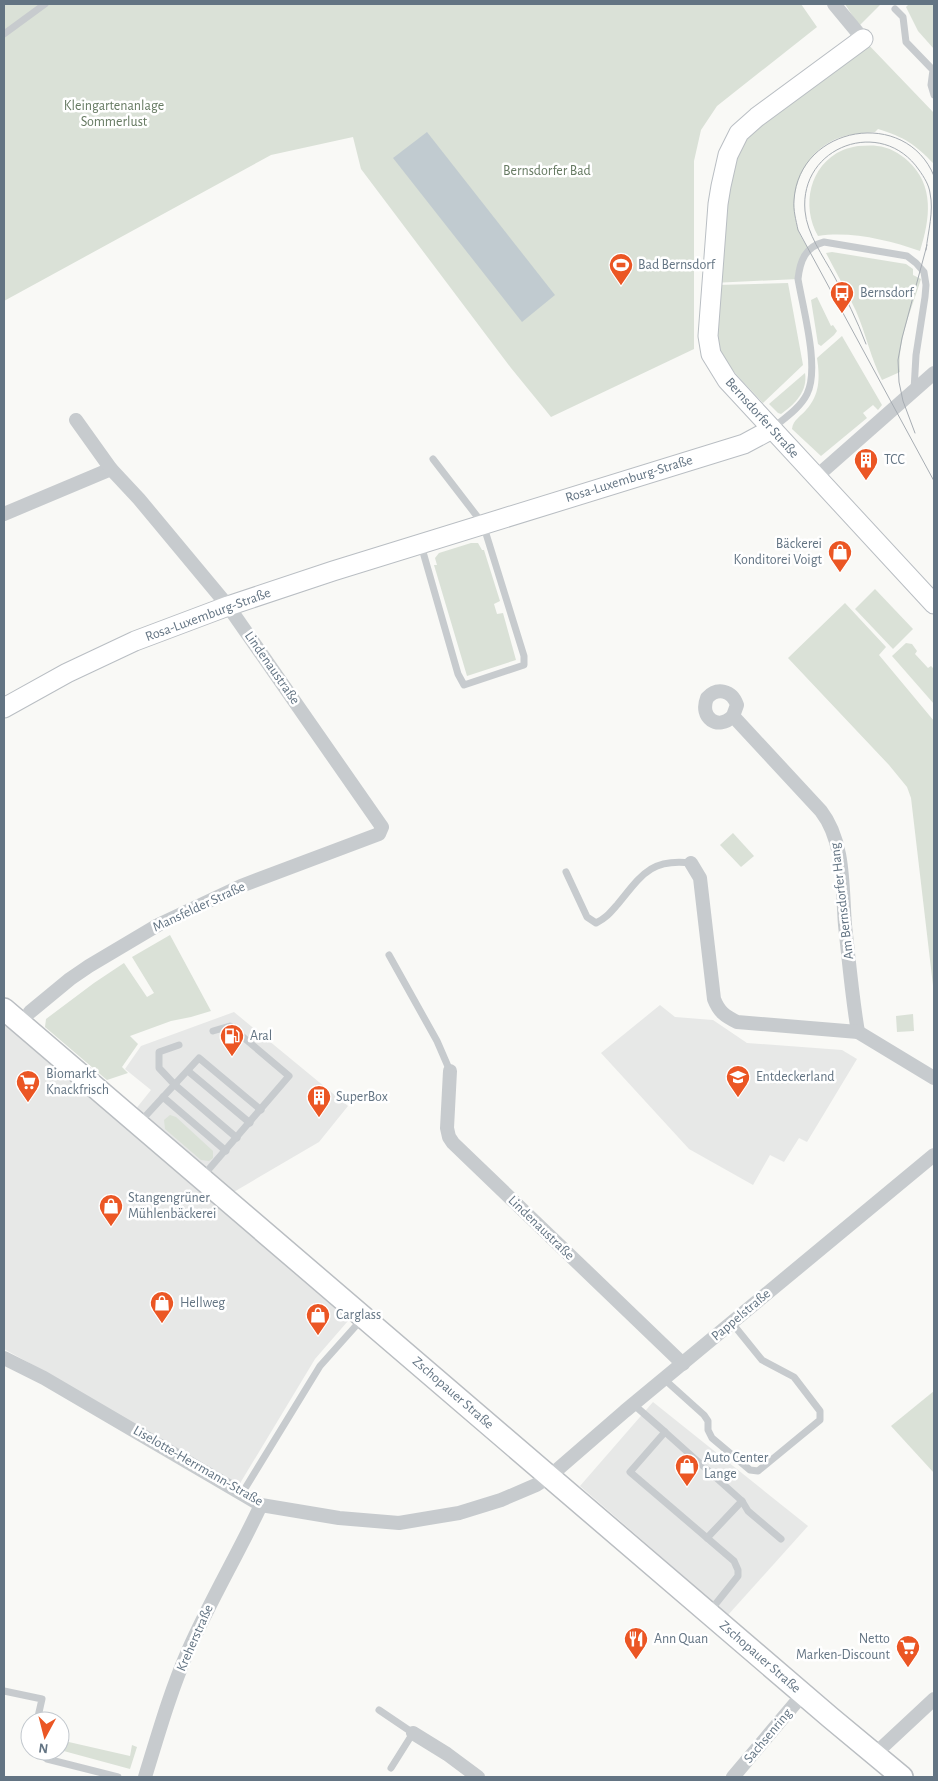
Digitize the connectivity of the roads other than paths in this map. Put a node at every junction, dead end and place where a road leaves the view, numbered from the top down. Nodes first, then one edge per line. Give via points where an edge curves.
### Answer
1 (46, 4) edge
2 (834, 4) edge
3 (895, 9) dead end
4 (4, 34) edge
5 (863, 39) joint
6 (934, 95) edge
7 (934, 373) edge
8 (914, 392) junction
9 (76, 420) dead end
10 (772, 429) junction
11 (433, 459) dead end
12 (111, 469) junction
13 (816, 477) junction
14 (4, 514) edge
15 (483, 524) junction
16 (421, 545) junction
17 (934, 604) edge
18 (228, 606) junction
19 (4, 708) edge
20 (734, 716) dead end
21 (382, 830) joint
22 (691, 863) joint
23 (566, 872) dead end
24 (389, 955) dead end
25 (4, 1009) edge
26 (30, 1012) dead end
27 (213, 1031) dead end
28 (858, 1032) junction
29 (179, 1044) dead end
30 (188, 1071) junction
31 (450, 1071) joint
32 (934, 1078) edge
33 (174, 1085) junction
34 (163, 1098) junction
35 (261, 1110) junction
36 (250, 1123) junction
37 (138, 1124) junction
38 (237, 1138) junction
39 (226, 1151) junction
40 (934, 1156) edge
41 (202, 1178) junction
42 (364, 1317) junction
43 (732, 1323) junction
44 (4, 1358) edge
45 (683, 1364) junction
46 (664, 1379) junction
47 (633, 1404) junction
48 (664, 1432) junction
49 (550, 1476) junction
50 (242, 1495) junction
51 (742, 1501) junction
52 (261, 1505) junction
53 (707, 1538) junction
54 (781, 1539) dead end
55 (709, 1612) junction
56 (4, 1691) edge
57 (803, 1694) junction
58 (934, 1699) edge
59 (379, 1710) dead end
60 (39, 1711) edge
61 (413, 1733) junction
62 (875, 1754) junction
63 (55, 1761) edge
64 (391, 1768) dead end
65 (118, 1777) edge
66 (145, 1777) edge
67 (478, 1777) edge
68 (733, 1777) edge
69 (902, 1777) edge

1 - 4 lane
2 - 5 street
3 - 6 lane via 903,17 906,42 933,70 931,85
5 - 10 street, Bernsdorfer Straße via 745,128 728,155 724,170 718,204 708,336 711,354 727,380
7 - 8 street
8 - 10 lane via 926,285 924,272 907,256 824,242 816,244 809,249 800,266 799,282 812,360 811,380 801,403
8 - 13 street
9 - 12 street, Lindenaustraße
10 - 13 street, Bernsdorfer Straße
10 - 15 street, Rosa-Luxemburg-Straße via 744,444
11 - 15 lane
12 - 14 street
12 - 18 street, Lindenaustraße
13 - 17 street, Bernsdorfer Straße
15 - 16 street, Rosa-Luxemburg-Straße
15 - 16 lane via 524,656 524,665 518,668 464,685 458,674
16 - 18 street, Rosa-Luxemburg-Straße
18 - 19 street, Rosa-Luxemburg-Straße via 134,641
18 - 21 street, Lindenaustraße via 382,824
20 - 28 street, Am Bernsdorfer Hang via 830,825 839,858
21 - 26 street, Mansfelder Straße via 216,897 158,925 88,966
22 - 23 lane via 676,862 653,867 642,875 606,918 596,923 587,917
22 - 28 street via 700,878 714,999 724,1016 736,1022
24 - 31 lane
25 - 37 main road, Zschopauer Straße
27 - 35 lane via 230,1026 289,1076
28 - 32 street
29 - 33 lane via 159,1052 159,1068
30 - 33 lane
30 - 35 lane via 199,1058
30 - 36 lane
31 - 45 street, Lindenaustraße via 448,1137
33 - 34 lane
33 - 38 lane
34 - 37 lane
34 - 39 lane
35 - 36 lane
36 - 38 lane
37 - 41 main road, Zschopauer Straße
38 - 39 lane
39 - 41 lane
40 - 43 street, Pappelstraße
41 - 42 main road, Zschopauer Straße
42 - 49 main road, Zschopauer Straße
42 - 50 lane via 320,1366
43 - 45 street, Pappelstraße
43 - 46 lane via 762,1360 794,1377 820,1410 820,1420 758,1471 750,1470 712,1438 704,1415
44 - 50 street, Liselotte-Herrmann-Straße via 44,1378
45 - 46 street, Pappelstraße
46 - 47 street, Pappelstraße
47 - 48 lane
47 - 49 street, Pappelstraße
48 - 51 lane
48 - 53 lane via 630,1472
49 - 52 street, Liselotte-Herrmann-Straße via 522,1492 476,1509 399,1523 340,1518
49 - 55 main road, Zschopauer Straße
50 - 52 street, Liselotte-Herrmann-Straße
51 - 53 lane
51 - 54 lane via 748,1511
52 - 66 street, Kreherstraße via 188,1651 168,1701
53 - 55 lane via 734,1560 738,1570 735,1581
55 - 57 main road, Zschopauer Straße
56 - 60 lane via 42,1699
57 - 62 main road, Zschopauer Straße
57 - 68 street, Sachsenring
58 - 62 street
59 - 61 lane
61 - 64 lane
61 - 67 street
62 - 69 main road, Zschopauer Straße
63 - 65 lane

